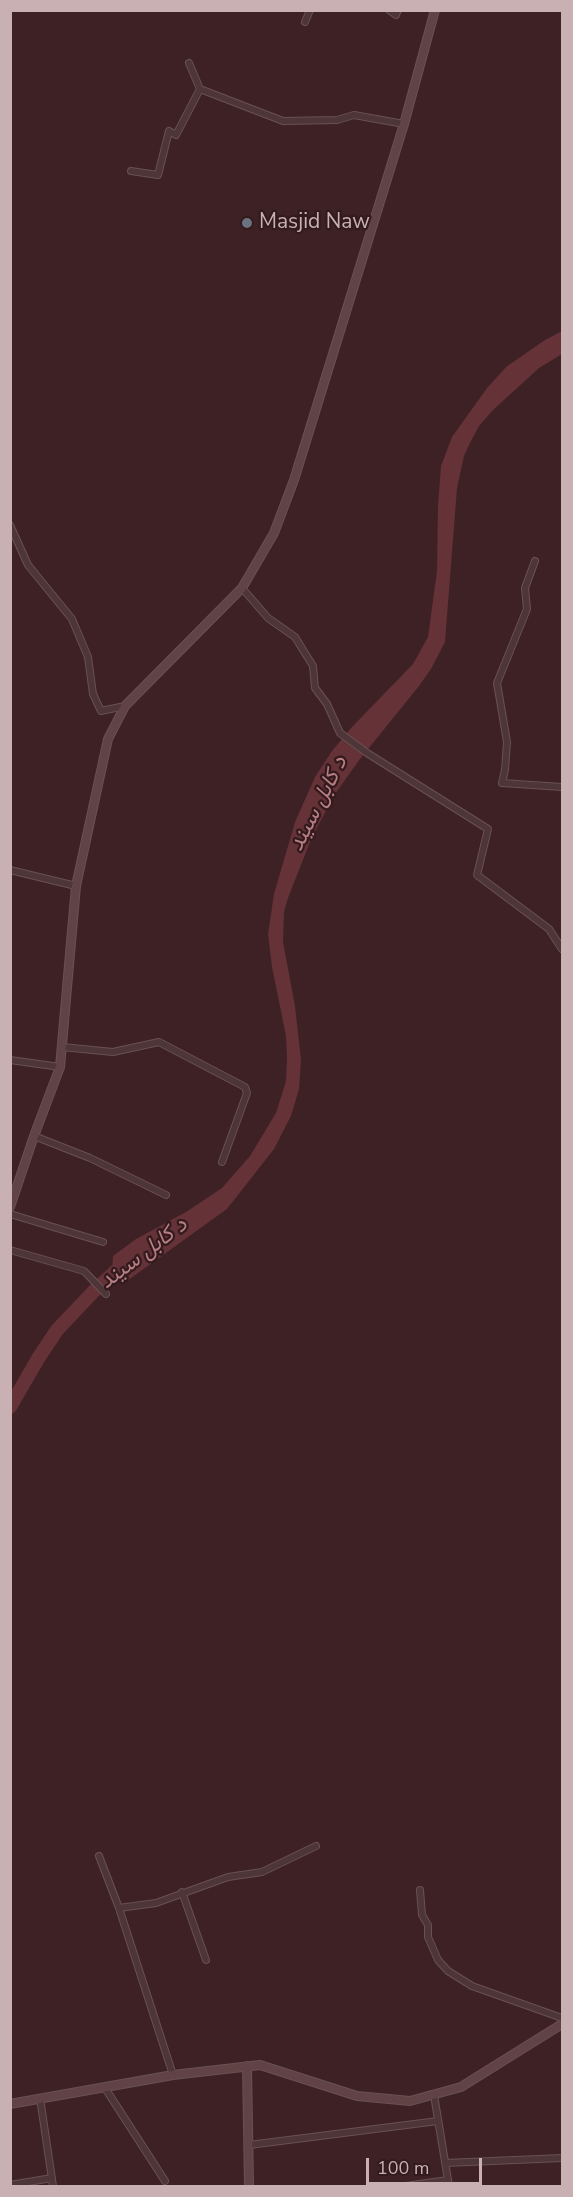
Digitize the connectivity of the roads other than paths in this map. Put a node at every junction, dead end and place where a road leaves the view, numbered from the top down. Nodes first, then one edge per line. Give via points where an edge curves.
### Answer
1 (310, 10) edge
2 (389, 10) edge
3 (398, 10) edge
4 (435, 10) edge
5 (305, 22) dead end
6 (189, 63) dead end
7 (200, 89) junction
8 (404, 124) junction
9 (130, 171) dead end
10 (10, 525) edge
11 (535, 561) dead end
12 (242, 588) junction
13 (125, 706) junction
14 (562, 787) edge
15 (10, 870) edge
16 (76, 886) junction
17 (562, 949) edge
18 (62, 1047) junction
19 (10, 1060) edge
20 (60, 1067) junction
21 (34, 1136) junction
22 (222, 1162) dead end
23 (166, 1195) dead end
24 (10, 1207) edge
25 (10, 1214) edge
26 (103, 1242) dead end
27 (10, 1250) edge
28 (106, 1294) dead end
29 (315, 1846) dead end
30 (99, 1856) dead end
31 (420, 1890) dead end
32 (182, 1892) junction
33 (118, 1908) junction
34 (206, 1959) dead end
35 (562, 2018) edge
36 (562, 2024) edge
37 (247, 2066) junction
38 (173, 2075) junction
39 (105, 2088) junction
40 (434, 2095) junction
41 (40, 2098) junction
42 (10, 2104) edge
43 (438, 2121) junction
44 (249, 2145) junction
45 (562, 2158) edge
46 (445, 2163) junction
47 (52, 2178) junction
48 (165, 2181) dead end
49 (448, 2183) edge
50 (10, 2185) edge
51 (53, 2187) edge
52 (249, 2187) edge
53 (406, 2187) edge

1 - 5 street
2 - 3 street via 396,15
4 - 8 main road
6 - 7 street
7 - 8 street via 282,121 337,120 354,115
7 - 9 street via 176,135 169,131 158,175
8 - 12 main road via 294,480 274,533
10 - 13 street via 28,566 72,619 88,657 93,694 101,711
11 - 14 street via 525,588 527,609 497,683 507,742 502,783
12 - 13 main road
12 - 17 street via 268,618 295,637 313,666 315,688 340,734 488,829 477,875 549,929
13 - 16 main road via 108,739
15 - 16 street
16 - 18 main road
18 - 20 main road
18 - 22 street via 112,1052 159,1042 245,1087 247,1093
19 - 20 street
20 - 21 main road
21 - 23 street
21 - 24 main road
25 - 26 street
27 - 28 street via 84,1271
29 - 32 street via 262,1872 228,1877
30 - 33 street
31 - 35 street via 428,1937 438,1960 448,1971 472,1986
32 - 33 street via 156,1903
32 - 34 street
33 - 38 street
36 - 40 main road via 461,2087
37 - 38 main road
37 - 40 main road via 260,2065 357,2096 410,2102
37 - 44 main road
38 - 39 main road
39 - 41 main road
39 - 48 street
40 - 43 street
41 - 42 main road
41 - 47 street
43 - 44 street
43 - 46 street
44 - 52 main road
45 - 46 street
46 - 49 street
47 - 50 street
47 - 51 street
49 - 53 street

